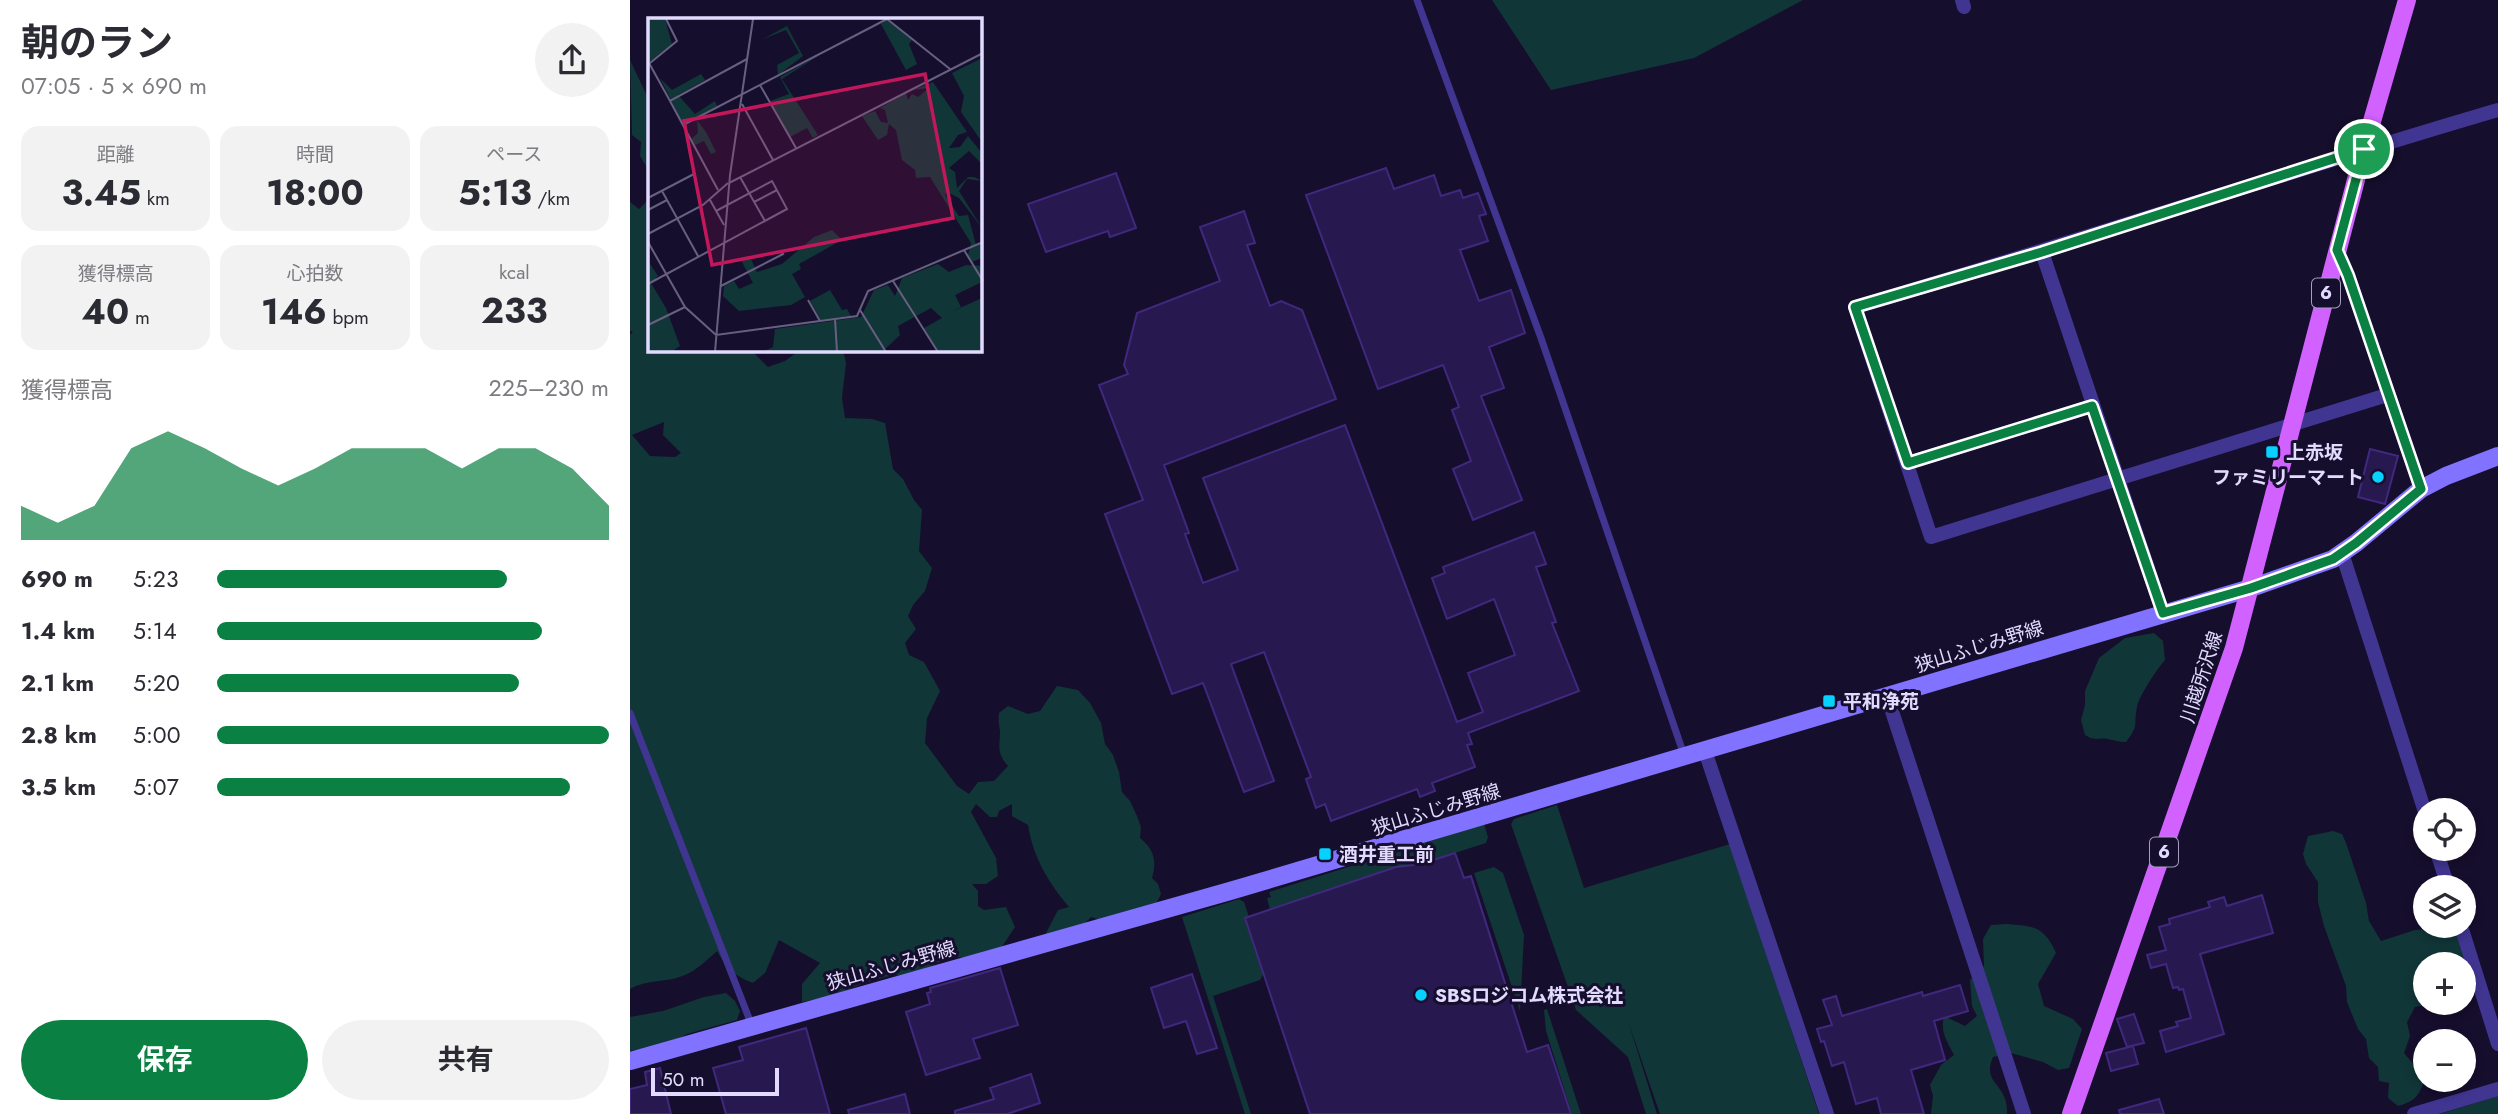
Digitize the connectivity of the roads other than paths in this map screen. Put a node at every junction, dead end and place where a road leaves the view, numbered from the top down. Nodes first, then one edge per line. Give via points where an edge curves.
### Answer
1 (1417, 0) edge
2 (2407, 0) edge
3 (2498, 110) edge
4 (2364, 149) junction
5 (2337, 250) junction
6 (2042, 252) junction
7 (2387, 395) junction
8 (2092, 406) junction
9 (2292, 424) junction
10 (2498, 456) edge
11 (1908, 463) junction
12 (2118, 479) junction
13 (2421, 489) junction
14 (2342, 553) junction
15 (2251, 588) junction
16 (2163, 613) junction
17 (1887, 696) junction
18 (630, 713) edge
19 (1705, 751) junction
20 (1685, 757) junction
21 (2420, 798) edge
22 (2464, 938) edge
23 (752, 1026) junction
24 (2498, 1044) edge
25 (630, 1061) edge
26 (2498, 1089) edge
27 (1827, 1114) edge
28 (2024, 1114) edge
29 (2071, 1114) edge
30 (2414, 1114) edge

1 - 20 lane via 1541,338
2 - 4 main road, 川越所沢線 / 6
3 - 4 street
4 - 5 main road, 川越所沢線 / 6
4 - 6 street
5 - 7 street
5 - 9 main road, 川越所沢線 / 6
6 - 8 street
6 - 11 street via 1855,307
7 - 9 street
7 - 13 street
8 - 11 street
8 - 12 street
9 - 12 street
9 - 15 main road, 川越所沢線 / 6
10 - 13 main road, 狭山ふじみ野線
11 - 12 street via 1931,537
12 - 16 street
13 - 14 main road, 狭山ふじみ野線
14 - 15 main road, 狭山ふじみ野線
14 - 21 street
15 - 16 main road, 狭山ふじみ野線
15 - 29 main road, 川越所沢線 / 6 via 2211,717
16 - 17 main road, 狭山ふじみ野線
17 - 19 main road, 狭山ふじみ野線
17 - 28 street
18 - 23 lane
19 - 20 main road, 狭山ふじみ野線
19 - 27 street
20 - 23 main road, 狭山ふじみ野線
22 - 24 street
23 - 25 main road, 狭山ふじみ野線
26 - 30 street

